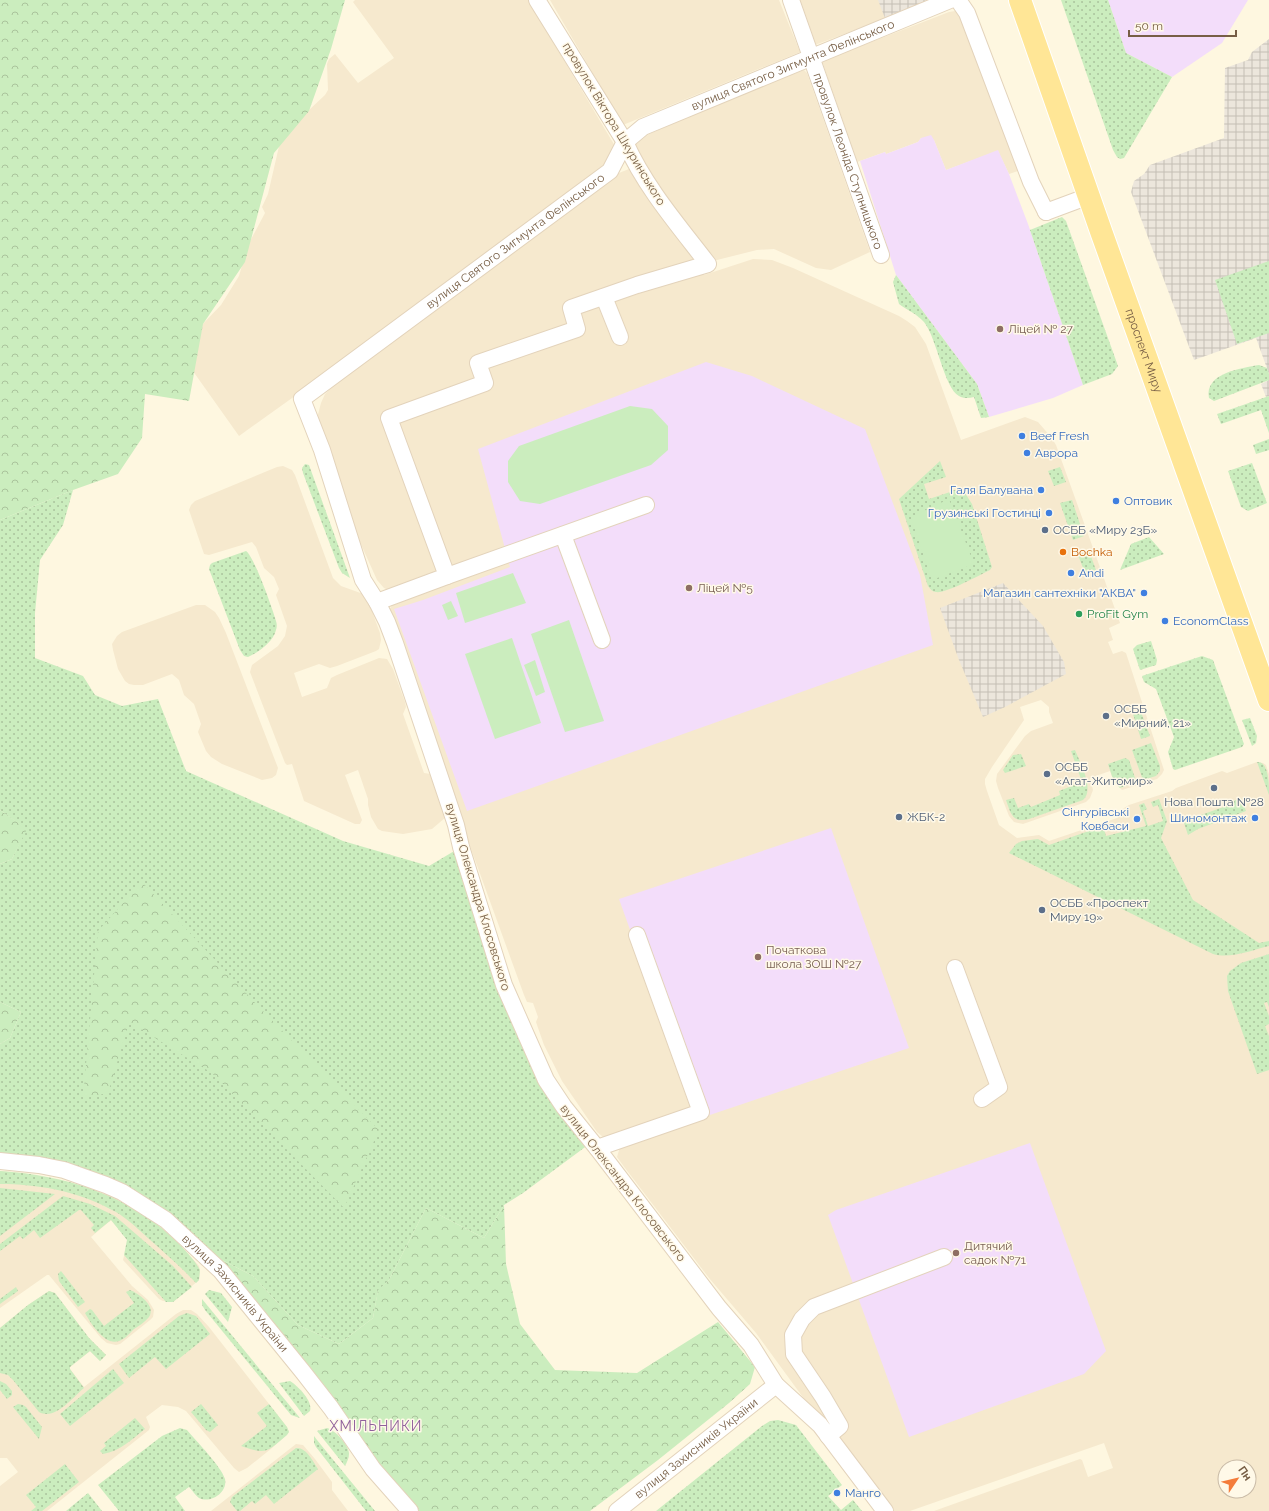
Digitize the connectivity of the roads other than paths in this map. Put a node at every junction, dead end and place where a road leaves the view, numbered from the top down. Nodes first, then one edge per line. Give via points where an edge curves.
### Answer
1 (537, 0) edge
2 (791, 0) edge
3 (950, 0) edge
4 (958, 0) edge
5 (1020, 0) edge
6 (811, 58) junction
7 (625, 142) junction
8 (1089, 196) junction
9 (881, 255) dead end
10 (604, 297) junction
11 (620, 337) dead end
12 (302, 399) joint
13 (646, 505) dead end
14 (563, 535) junction
15 (446, 576) junction
16 (377, 602) junction
17 (602, 640) dead end
18 (1269, 700) edge
19 (637, 935) dead end
20 (955, 968) dead end
21 (982, 1099) dead end
22 (598, 1148) junction
23 (0, 1161) edge
24 (944, 1257) dead end
25 (776, 1385) junction
26 (828, 1436) junction
27 (410, 1511) edge
28 (617, 1511) edge
29 (885, 1511) edge

1 - 7 street, провулок Віктора Шкуринського
2 - 6 street, провулок Леоніда Ступницького
3 - 6 street, вулиця Святого Зигмунта Фелінського
4 - 8 street via 967,13 1031,182 1046,212
5 - 8 main road, проспект Миру
6 - 7 street, вулиця Святого Зигмунта Фелінського via 643,127
6 - 9 street, провулок Леоніда Ступницького
7 - 10 street, провулок Віктора Шкуринського via 634,163 708,264
7 - 12 street, вулиця Святого Зигмунта Фелінського via 610,171
8 - 18 main road, проспект Миру
10 - 11 street
10 - 15 street via 571,308 577,329 478,363 485,382 389,418
12 - 16 street, вулиця Олександра Клосовського via 322,450 363,580
13 - 14 street
14 - 15 street
14 - 17 street
15 - 16 street
16 - 22 street, вулиця Олександра Клосовського via 395,643 454,818 504,985 546,1080 564,1108
19 - 22 street via 701,1112
20 - 21 street via 999,1087
22 - 25 street, вулиця Олександра Клосовського via 751,1345
23 - 27 street, вулиця Захисників України via 64,1170 122,1192 166,1220 221,1271 308,1378 373,1469
24 - 26 street via 814,1307 802,1319 793,1335 794,1354 840,1426
25 - 26 street, вулиця Олександра Клосовського via 820,1425
25 - 28 street, вулиця Захисників України
26 - 29 street, вулиця Олександра Клосовського

